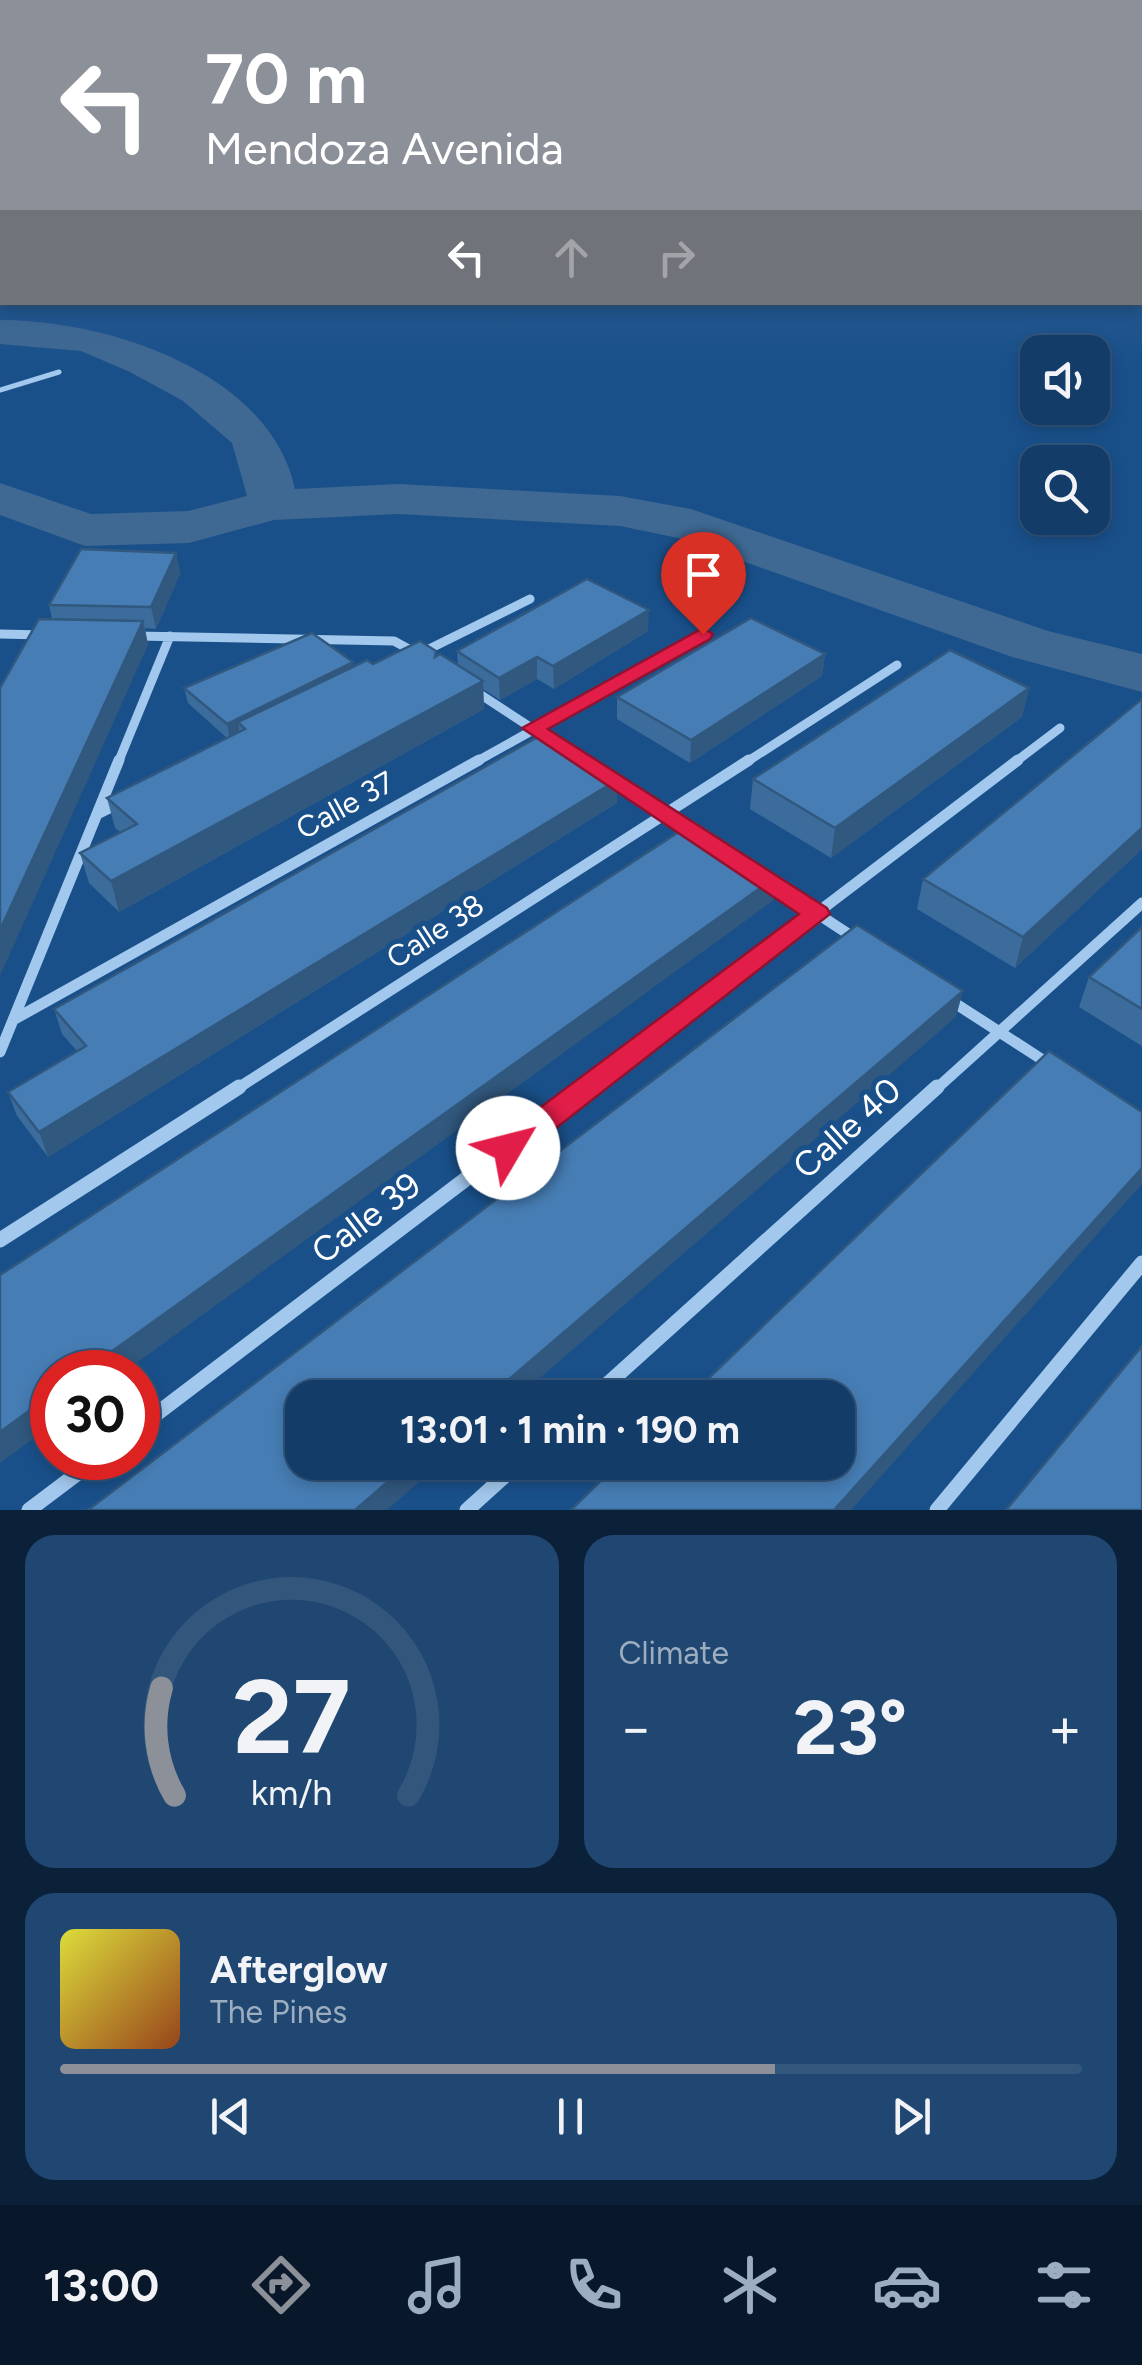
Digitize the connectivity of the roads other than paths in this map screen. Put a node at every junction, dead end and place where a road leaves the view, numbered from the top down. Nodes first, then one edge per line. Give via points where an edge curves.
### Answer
1 (59, 372) dead end
2 (0, 390) edge
3 (530, 599) dead end
4 (0, 634) edge
5 (703, 634) dead end
6 (56, 635) edge
7 (113, 636) edge
8 (170, 636) junction
9 (418, 654) junction
10 (400, 663) edge
11 (435, 665) edge
12 (897, 665) dead end
13 (468, 686) edge
14 (533, 728) junction
15 (1060, 728) dead end
16 (566, 750) edge
17 (598, 771) edge
18 (133, 796) edge
19 (97, 814) junction
20 (664, 814) junction
21 (710, 844) edge
22 (756, 874) edge
23 (1142, 903) edge
24 (818, 914) junction
25 (867, 946) edge
26 (933, 989) edge
27 (13, 1020) junction
28 (999, 1032) junction
29 (0, 1052) edge
30 (1063, 1074) edge
31 (0, 1240) edge
32 (1142, 1264) edge
33 (612, 1380) edge
34 (160, 1411) edge
35 (69, 1480) edge
36 (500, 1480) edge
37 (29, 1510) edge
38 (467, 1510) edge
39 (937, 1510) edge

1 - 2 lane
3 - 9 street
4 - 6 street
5 - 14 street, Calle 37
7 - 8 street
8 - 9 street via 394,641
8 - 19 street
9 - 10 street
9 - 11 street
12 - 20 street, Calle 38
13 - 14 street
14 - 16 street
14 - 27 street, Calle 37
15 - 24 street, Calle 39
17 - 20 street
18 - 19 street
19 - 27 street
20 - 21 street
20 - 31 street, Calle 38
22 - 24 street
23 - 28 street, Calle 40
24 - 25 street
24 - 34 street, Calle 39
26 - 28 street
27 - 29 street
28 - 30 street
28 - 33 street, Calle 40
32 - 39 street
35 - 37 street
36 - 38 street

